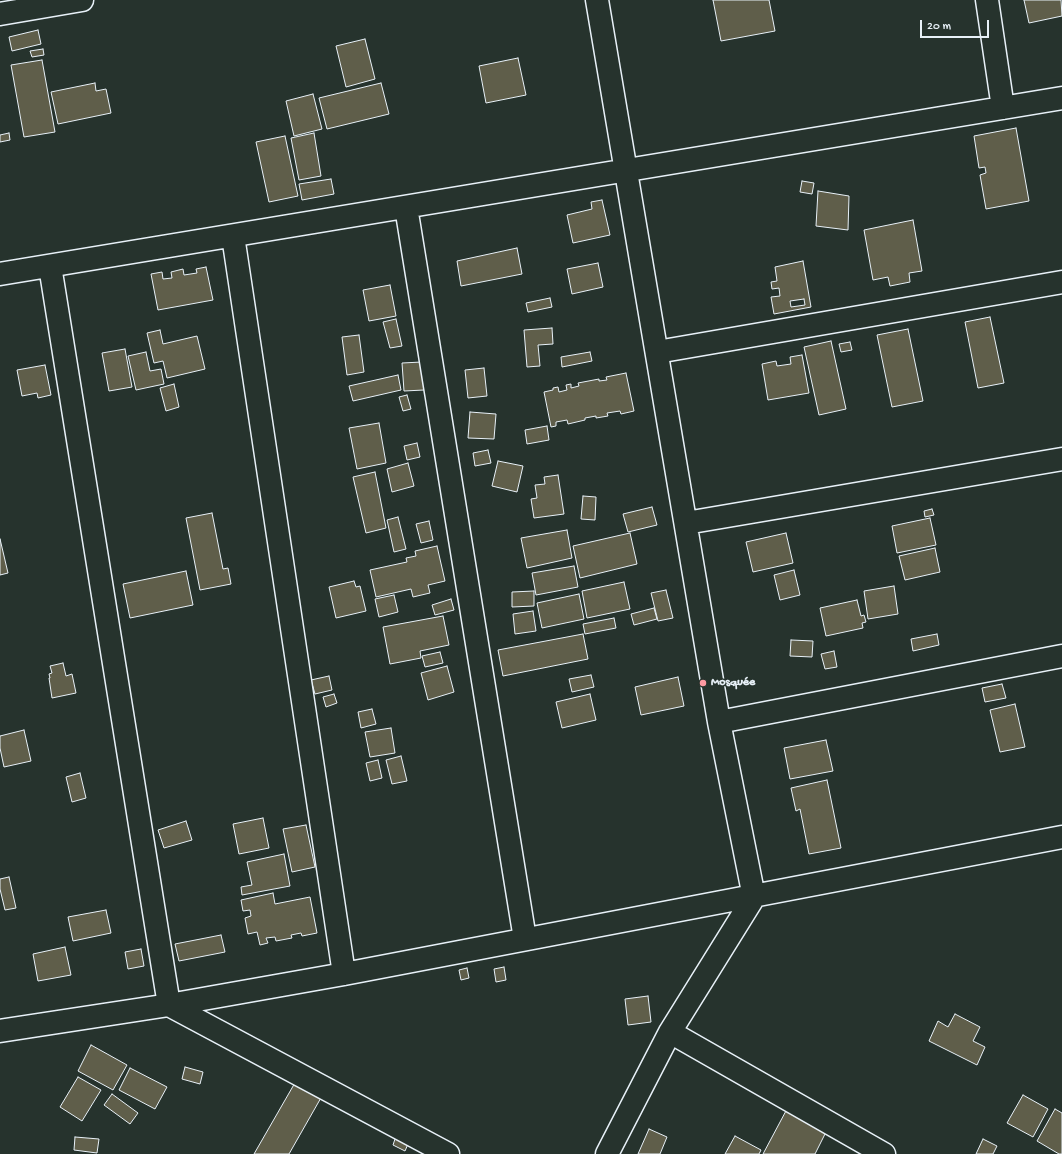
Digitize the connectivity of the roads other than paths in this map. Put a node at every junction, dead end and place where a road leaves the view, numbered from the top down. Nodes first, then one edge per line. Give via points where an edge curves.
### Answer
1 (82, 0) edge
2 (597, 0) edge
3 (987, 0) edge
4 (0, 14) edge
5 (1062, 98) edge
6 (1003, 108) junction
7 (626, 170) junction
8 (406, 207) junction
9 (233, 236) junction
10 (50, 266) junction
11 (0, 274) edge
12 (1062, 282) edge
13 (657, 352) junction
14 (1062, 459) edge
15 (686, 523) junction
16 (1062, 656) edge
17 (719, 722) junction
18 (1062, 837) edge
19 (754, 897) junction
20 (525, 939) junction
21 (344, 974) junction
22 (169, 1005) junction
23 (0, 1031) edge
24 (670, 1032) junction
25 (448, 1154) edge
26 (607, 1154) edge
27 (884, 1154) edge

1 - 4 street
2 - 7 street
3 - 6 street
5 - 6 street
6 - 7 street
7 - 8 street
7 - 13 street
8 - 9 street
8 - 20 street
9 - 10 street
9 - 21 street
10 - 11 street
10 - 22 street
12 - 13 street
13 - 15 street
14 - 15 street
15 - 17 street
16 - 17 street
17 - 19 street
18 - 19 street
19 - 20 street
19 - 24 street
20 - 21 street
21 - 22 street
22 - 23 street
22 - 25 street
24 - 26 street
24 - 27 street

